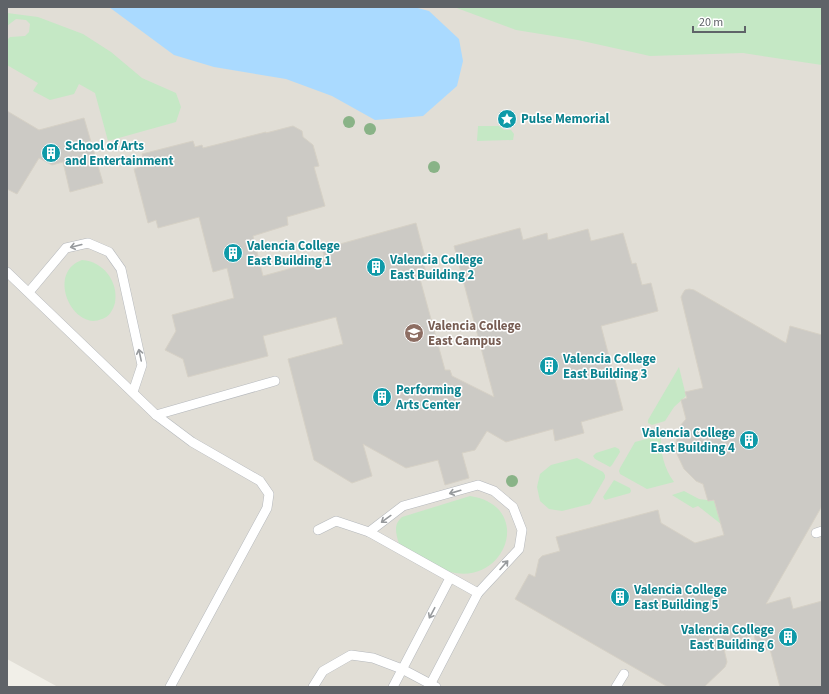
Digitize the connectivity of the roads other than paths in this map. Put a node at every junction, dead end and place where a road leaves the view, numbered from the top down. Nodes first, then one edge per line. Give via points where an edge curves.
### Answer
1 (7, 272) edge
2 (29, 292) junction
3 (275, 381) dead end
4 (133, 392) junction
5 (156, 415) junction
6 (318, 530) dead end
7 (369, 532) junction
8 (450, 578) junction
9 (478, 593) junction
10 (402, 669) junction
11 (624, 674) dead end
12 (432, 686) edge
13 (170, 687) edge
14 (313, 687) edge
15 (393, 687) edge
16 (616, 687) edge

1 - 2 lane
2 - 4 lane
4 -> 2 lane via 142,365 121,269 109,252 88,243 66,248
3 - 5 lane
4 - 5 lane
5 - 13 lane via 192,442 260,482 269,494 267,508
6 - 7 lane via 336,521
7 - 8 lane
9 -> 7 lane via 519,549 522,530 512,508 494,491 478,485 403,506
8 - 9 lane
8 -> 10 lane
9 - 12 lane
10 - 12 lane
10 - 14 lane via 373,658 352,655 323,671
10 - 15 lane
11 - 16 lane

